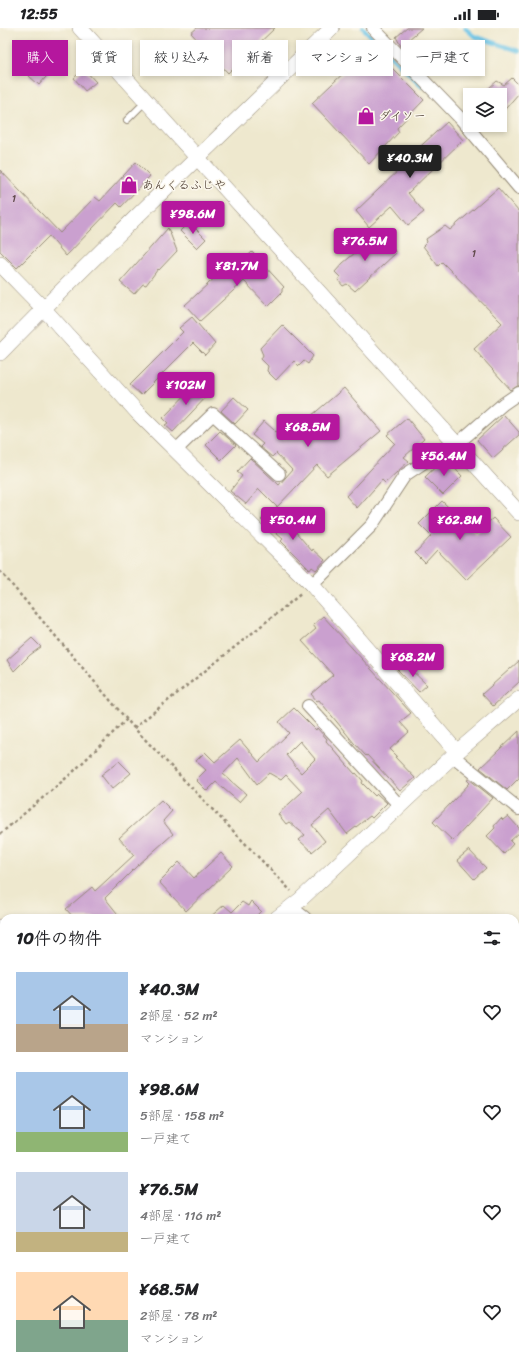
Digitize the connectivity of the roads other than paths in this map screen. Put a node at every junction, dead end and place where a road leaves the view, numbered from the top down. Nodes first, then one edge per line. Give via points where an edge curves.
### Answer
1 (80, 28) edge
2 (332, 28) edge
3 (372, 28) edge
4 (146, 100) junction
5 (127, 120) dead end
6 (198, 158) junction
7 (519, 188) edge
8 (0, 264) edge
9 (43, 308) junction
10 (0, 353) edge
11 (519, 393) edge
12 (455, 442) junction
13 (176, 450) junction
14 (279, 474) dead end
15 (519, 513) edge
16 (312, 585) junction
17 (519, 699) edge
18 (308, 706) dead end
19 (455, 754) junction
20 (400, 806) junction
21 (519, 809) edge
22 (295, 903) junction
23 (283, 914) edge
24 (303, 914) edge

1 - 4 street
2 - 6 street
3 - 7 street via 460,118
4 - 5 lane
4 - 6 street
6 - 9 street
6 - 12 street
8 - 9 street
9 - 10 street
9 - 13 street via 138,413
11 - 12 street
12 - 15 street
12 - 16 street via 405,476 372,525
13 - 14 street via 213,414
13 - 16 street
16 - 19 street
17 - 19 street
18 - 20 street
19 - 20 street
19 - 21 street
20 - 22 street
22 - 23 street
22 - 24 street

